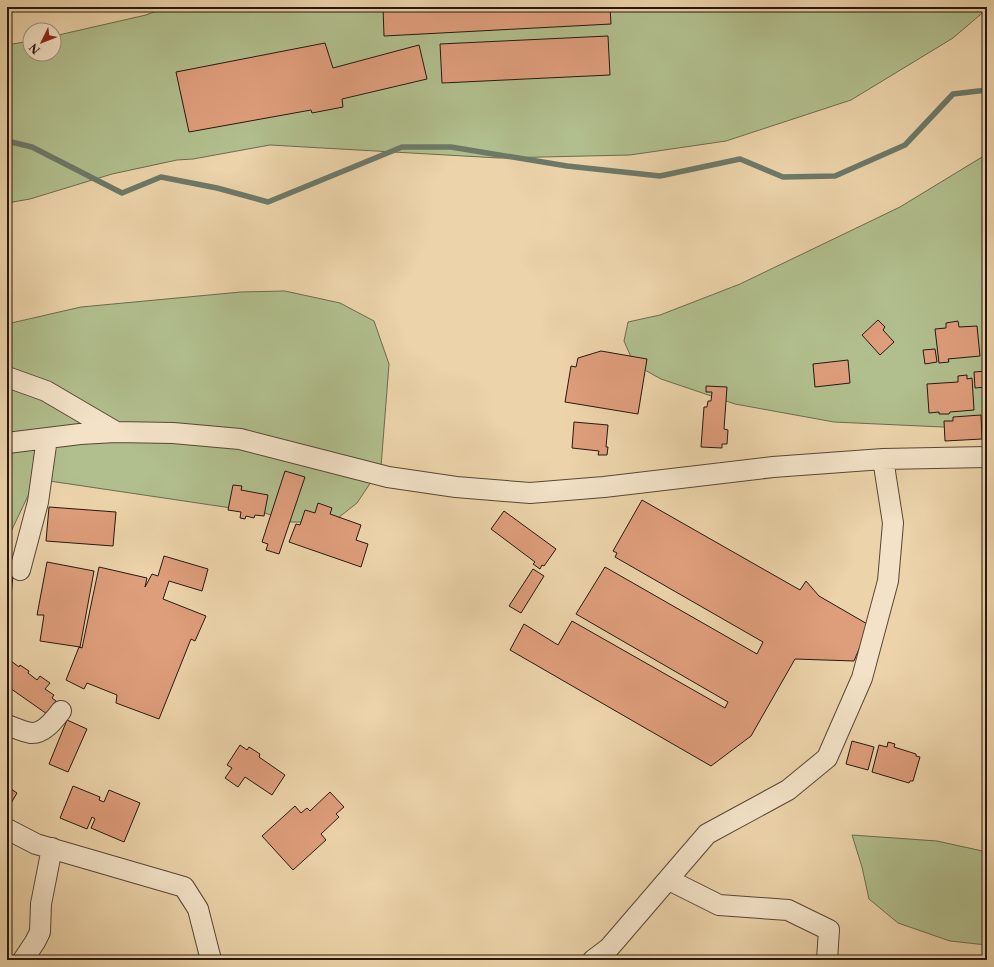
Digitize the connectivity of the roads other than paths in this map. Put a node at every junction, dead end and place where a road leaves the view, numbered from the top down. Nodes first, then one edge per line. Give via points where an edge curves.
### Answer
1 (7, 376) edge
2 (116, 432) junction
3 (47, 438) junction
4 (7, 443) edge
5 (987, 457) edge
6 (883, 460) junction
7 (20, 570) dead end
8 (61, 711) dead end
9 (7, 725) edge
10 (7, 829) edge
11 (52, 848) junction
12 (669, 880) junction
13 (24, 960) edge
14 (211, 960) edge
15 (593, 960) edge
16 (827, 960) edge

1 - 2 street via 46,391
2 - 3 street
2 - 6 street via 240,439 388,477 456,487 530,493 773,467
3 - 4 street
3 - 7 street via 38,502
5 - 6 street
6 - 12 street via 893,523 888,581 862,678 827,758 788,790 707,834
8 - 9 street via 50,725 33,734
10 - 11 street via 36,844
11 - 13 street via 41,904 40,932
11 - 14 street via 184,887 198,909
12 - 15 street via 609,948
12 - 16 street via 720,905 788,910 829,930

